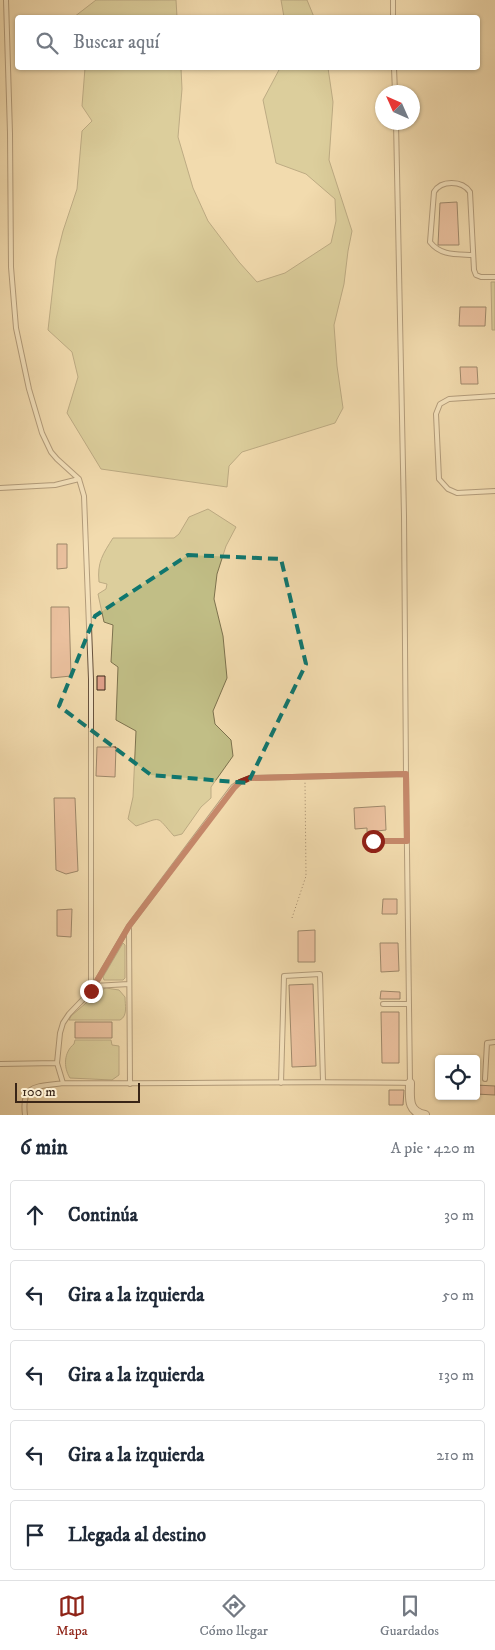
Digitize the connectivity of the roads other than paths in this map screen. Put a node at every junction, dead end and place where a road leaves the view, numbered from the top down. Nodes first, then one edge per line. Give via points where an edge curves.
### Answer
1 (6, 0) edge
2 (393, 0) edge
3 (393, 15) edge
4 (394, 70) edge
5 (395, 85) edge
6 (396, 130) edge
7 (472, 255) junction
8 (495, 278) edge
9 (495, 396) edge
10 (79, 479) junction
11 (0, 488) edge
12 (495, 491) edge
13 (406, 774) junction
14 (373, 841) dead end
15 (407, 841) junction
16 (129, 926) junction
17 (129, 984) junction
18 (94, 986) junction
19 (91, 991) junction
20 (383, 1004) dead end
21 (409, 1004) junction
22 (495, 1042) edge
23 (57, 1063) junction
24 (0, 1064) edge
25 (485, 1079) dead end
26 (323, 1081) junction
27 (281, 1082) junction
28 (62, 1083) junction
29 (410, 1083) junction
30 (130, 1084) junction
31 (25, 1115) edge
32 (425, 1115) edge

1 - 10 lane via 11,267 16,328 42,433 51,452
2 - 3 lane
4 - 5 lane
6 - 13 lane
7 - 7 lane via 441,252 430,242 434,192 442,184 461,184 470,192
7 - 8 lane via 476,274
9 - 12 lane via 449,399 440,404 436,414 439,479 457,493
10 - 11 lane via 55,486
10 - 19 lane via 84,496 91,679
13 - 15 lane
13 - 16 lane via 250,778 240,782
14 - 15 lane
15 - 21 lane
16 - 17 lane
16 - 18 lane
17 - 18 lane
17 - 30 lane
18 - 19 lane
19 - 23 lane via 63,1023
20 - 21 lane
21 - 29 lane
22 - 25 lane via 487,1043
23 - 24 lane
23 - 28 lane
26 - 27 lane
26 - 27 lane via 320,974 284,976
26 - 29 lane
27 - 30 lane
28 - 30 lane
28 - 31 lane via 37,1087 25,1094
29 - 32 street via 412,1108 416,1113

